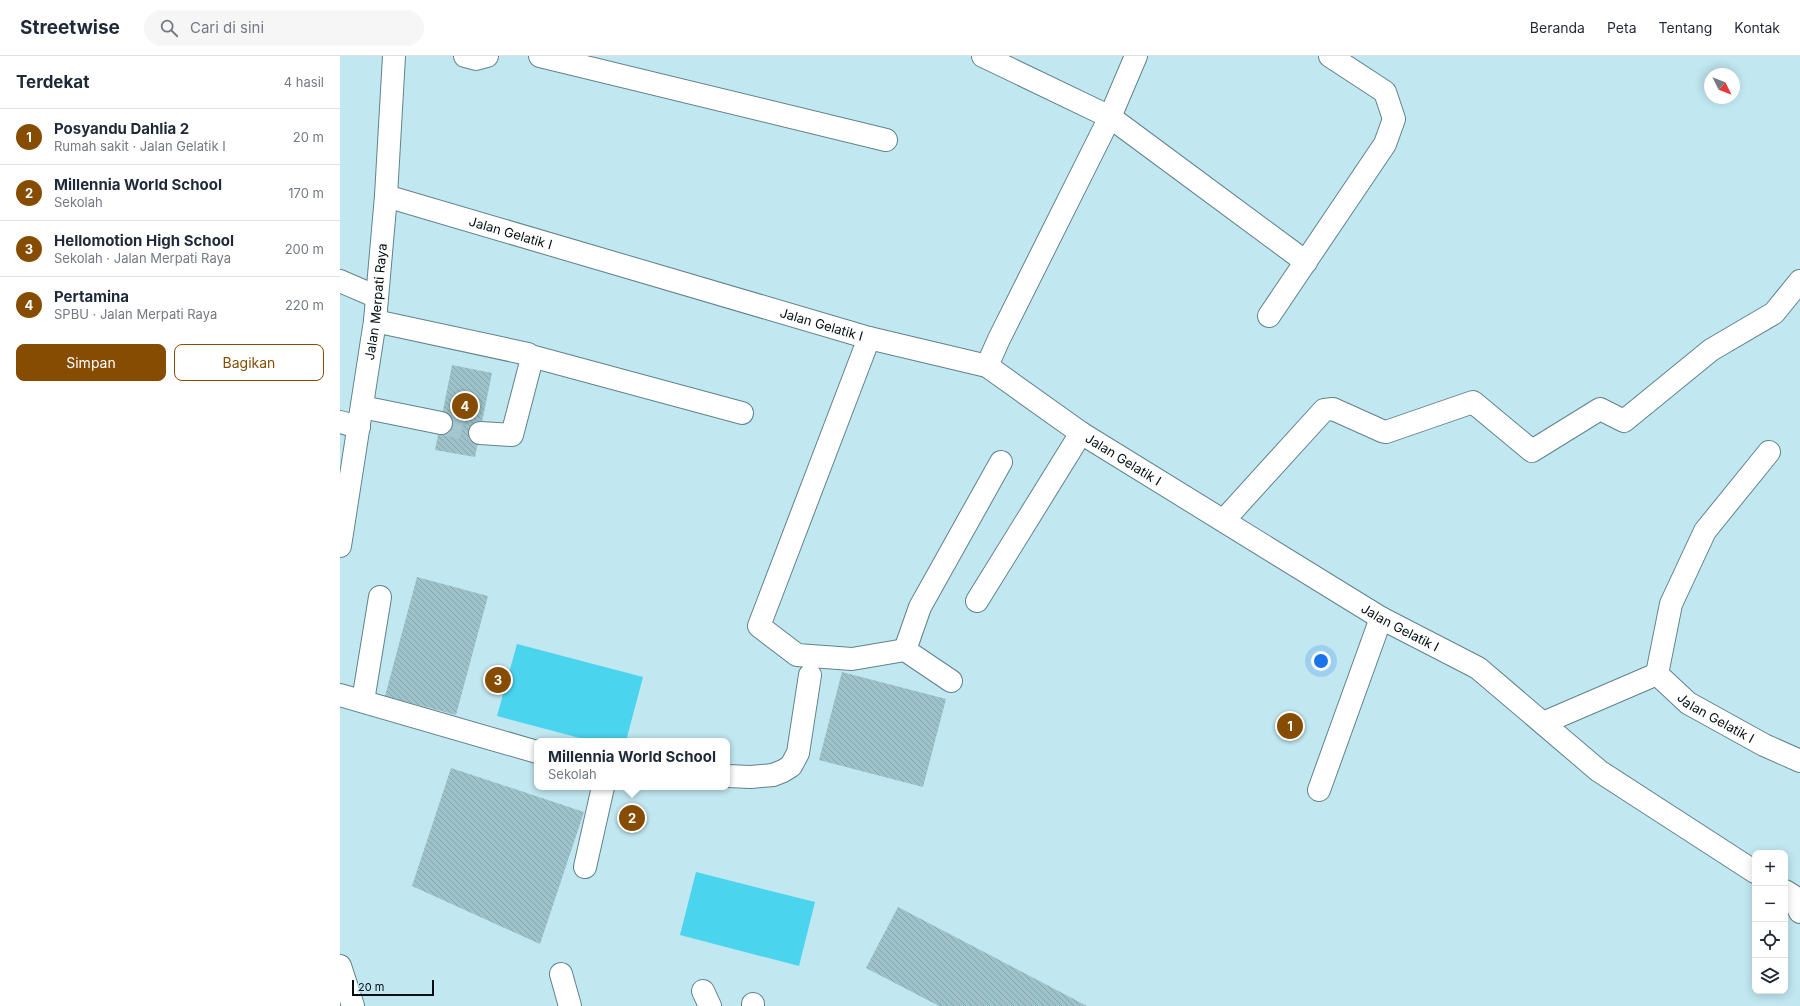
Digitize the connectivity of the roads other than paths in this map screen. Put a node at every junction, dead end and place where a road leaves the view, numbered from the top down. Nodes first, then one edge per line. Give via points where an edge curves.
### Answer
1 (394, 56) edge
2 (465, 56) edge
3 (487, 56) edge
4 (540, 56) edge
5 (983, 56) edge
6 (1136, 56) edge
7 (1330, 56) edge
8 (1110, 117) junction
9 (886, 140) dead end
10 (386, 196) junction
11 (1306, 262) junction
12 (340, 281) edge
13 (1800, 281) edge
14 (377, 297) junction
15 (1269, 316) dead end
16 (375, 321) junction
17 (869, 338) junction
18 (531, 356) junction
19 (987, 366) junction
20 (742, 413) dead end
21 (354, 419) edge
22 (441, 423) tunnel mouth
23 (480, 433) tunnel mouth
24 (1081, 433) junction
25 (1769, 452) dead end
26 (1001, 462) dead end
27 (1224, 520) junction
28 (340, 546) edge
29 (380, 597) dead end
30 (977, 601) dead end
31 (1382, 618) junction
32 (905, 650) junction
33 (1657, 674) junction
34 (810, 675) dead end
35 (951, 681) dead end
36 (340, 695) edge
37 (363, 701) junction
38 (1543, 723) junction
39 (534, 751) edge
40 (1800, 761) edge
41 (730, 776) edge
42 (602, 790) edge
43 (1320, 790) dead end
44 (585, 867) dead end
45 (1752, 870) edge
46 (1788, 893) edge
47 (1800, 912) edge
48 (340, 966) edge
49 (561, 974) dead end
50 (348, 997) edge
51 (570, 1006) edge

1 - 10 street, Jalan Merpati Raya
2 - 3 street via 476,59
4 - 9 street
5 - 8 street
6 - 8 street
7 - 11 street via 1385,92 1394,119 1385,144
8 - 11 street
8 - 19 street
10 - 14 street, Jalan Merpati Raya
10 - 17 street, Jalan Gelatik I
11 - 15 street
12 - 14 street
13 - 27 street via 1774,313 1711,350 1624,421 1600,409 1532,451 1473,402 1386,432 1333,409 1324,410
14 - 16 street, Jalan Merpati Raya
16 - 18 street
16 - 21 street, Jalan Merpati Raya
17 - 19 street, Jalan Gelatik I
17 - 32 street via 759,626 797,655 852,660
18 - 20 street
18 - 23 street via 512,435
19 - 24 street, Jalan Gelatik I
21 - 22 street
21 - 28 street, Jalan Merpati Raya
24 - 27 street, Jalan Gelatik I
24 - 30 street
25 - 33 street via 1705,531 1671,604
26 - 32 street via 920,607
27 - 31 street, Jalan Gelatik I
29 - 37 street
31 - 38 street, Jalan Gelatik I via 1478,668
31 - 43 street
32 - 35 street
33 - 38 street
33 - 40 street, Jalan Gelatik I via 1688,703 1764,745
34 - 41 street via 798,753 791,766 773,775
36 - 37 street
37 - 39 street
38 - 45 street, Jalan Gelatik I via 1598,771
42 - 44 street
46 - 47 street via 1793,896
48 - 50 street
49 - 51 street

